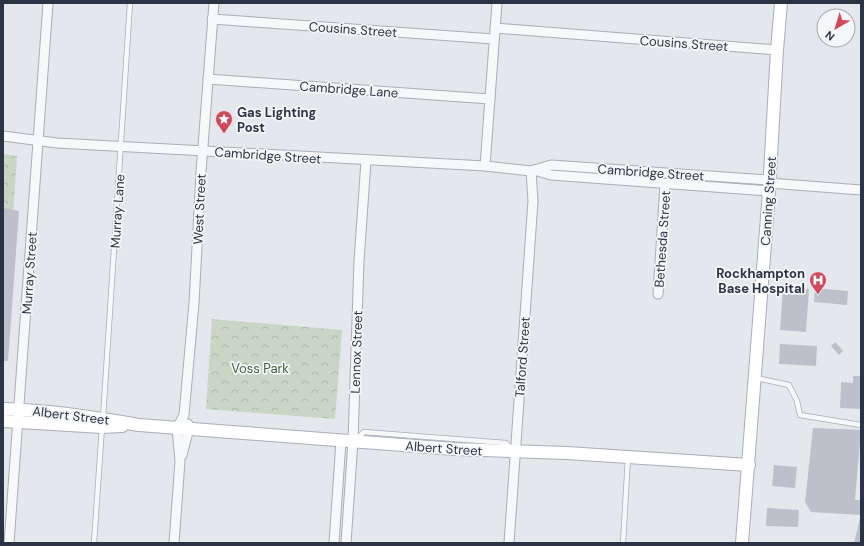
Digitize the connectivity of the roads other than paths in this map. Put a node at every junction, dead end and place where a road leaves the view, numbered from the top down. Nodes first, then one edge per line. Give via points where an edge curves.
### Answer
1 (48, 3) edge
2 (130, 3) edge
3 (214, 3) edge
4 (497, 3) edge
5 (781, 3) edge
6 (212, 19) junction
7 (495, 28) junction
8 (494, 39) junction
9 (777, 50) junction
10 (208, 79) junction
11 (490, 99) junction
12 (3, 136) edge
13 (39, 142) junction
14 (120, 147) junction
15 (203, 151) junction
16 (366, 161) junction
17 (485, 166) junction
18 (532, 171) junction
19 (665, 184) junction
20 (769, 185) junction
21 (861, 190) edge
22 (658, 294) dead end
23 (756, 378) junction
24 (3, 409) edge
25 (19, 409) junction
26 (184, 415) junction
27 (3, 421) edge
28 (18, 422) junction
29 (102, 423) junction
30 (861, 425) edge
31 (177, 428) junction
32 (190, 428) junction
33 (340, 440) junction
34 (353, 441) junction
35 (515, 452) junction
36 (628, 457) junction
37 (180, 461) junction
38 (749, 465) junction
39 (9, 543) edge
40 (94, 543) edge
41 (174, 543) edge
42 (334, 543) edge
43 (346, 543) edge
44 (508, 543) edge
45 (623, 543) edge
46 (742, 543) edge

1 - 13 street, Murray Street
2 - 14 lane, Murray Lane
3 - 6 street, West Street
4 - 7 street
5 - 9 street, Canning Street
6 - 8 street, Cousins Street
6 - 10 street, West Street
7 - 8 street
7 - 9 street, Cousins Street
8 - 11 street
9 - 20 street, Canning Street
10 - 11 street, Cambridge Lane
10 - 15 street, West Street
11 - 17 street
12 - 13 street, Cambridge Street
13 - 14 street, Cambridge Street
13 - 25 street, Murray Street
14 - 15 street, Cambridge Street
14 - 29 lane, Murray Lane
15 - 16 street, Cambridge Street
15 - 26 street, West Street
16 - 17 street, Cambridge Street
16 - 34 street, Lennox Street via 359,262
17 - 18 street, Cambridge Street
18 - 19 street, Cambridge Street via 551,175
18 - 20 street, Cambridge Street via 551,165
18 - 35 street, Talford Street via 533,201
19 - 20 street, Cambridge Street
19 - 22 street, Bethesda Street
20 - 21 street, Cambridge Street
20 - 23 street, Canning Street
23 - 30 lane via 789,385 797,401 800,415
23 - 38 street, Canning Street
24 - 25 street, Albert Street
25 - 28 street, Murray Street
25 - 29 street, Albert Street
26 - 31 street, West Street
26 - 32 street, West Street
27 - 28 street, Albert Street
28 - 29 street, Albert Street
28 - 39 street, Murray Street
29 - 31 street, Albert Street
29 - 40 lane, Murray Lane
31 - 32 street, Albert Street
31 - 37 street
32 - 33 street, Albert Street
32 - 37 street
33 - 34 street, Albert Street
33 - 42 street
34 - 35 street, Albert Street
34 - 43 street, Lennox Street
35 - 36 street, Albert Street
35 - 44 street, Talford Street
36 - 38 street, Albert Street
36 - 45 lane
37 - 41 street
38 - 46 street, Canning Street

